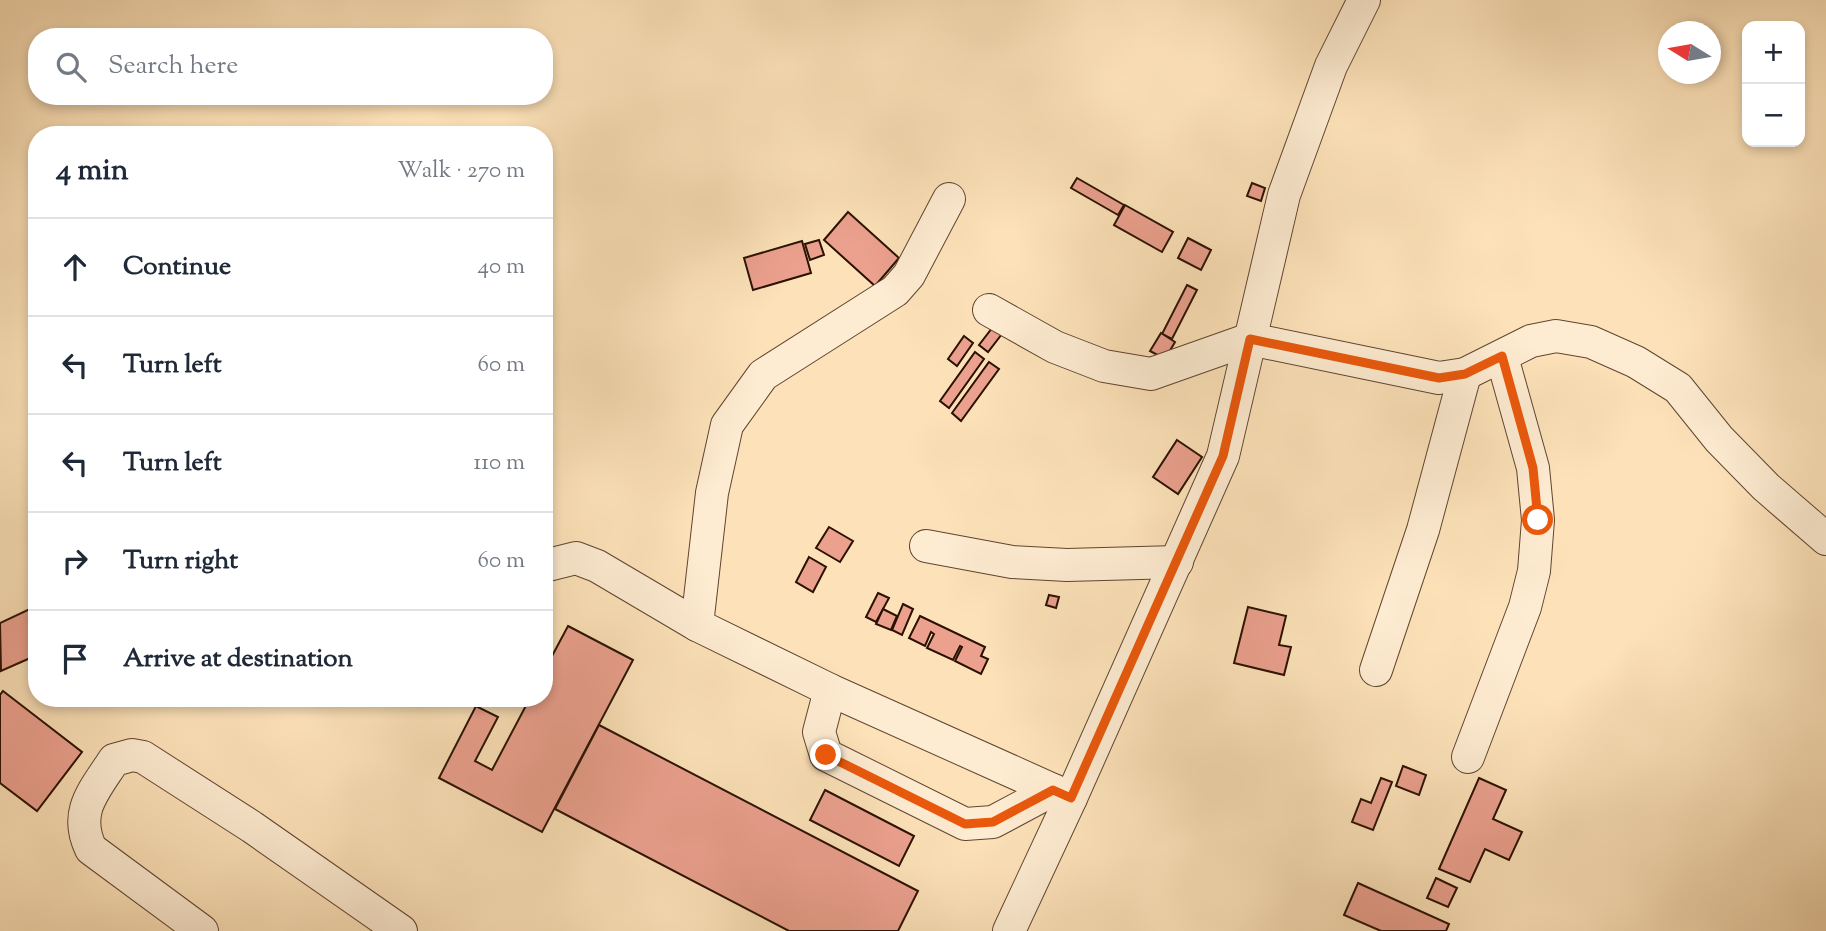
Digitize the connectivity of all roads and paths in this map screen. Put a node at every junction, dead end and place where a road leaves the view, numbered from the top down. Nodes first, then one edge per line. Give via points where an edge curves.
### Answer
1 (1364, 0) edge
2 (949, 199) dead end
3 (989, 310) dead end
4 (1250, 339) junction
5 (1502, 356) junction
6 (1465, 374) junction
7 (1826, 539) edge
8 (926, 547) dead end
9 (1177, 562) junction
10 (553, 564) edge
11 (697, 625) junction
12 (1376, 670) dead end
13 (830, 690) junction
14 (1468, 757) dead end
15 (1062, 794) junction
16 (202, 931) edge
17 (401, 931) edge
18 (1009, 931) edge

1 - 4 street via 1331,66 1284,195
2 - 11 street via 909,275 895,291 763,375 727,425 712,493
3 - 4 street via 1055,347 1104,366 1151,374
4 - 6 street via 1439,378
4 - 9 street via 1223,456
5 - 6 street
5 - 7 street via 1531,341 1556,336 1591,342 1636,362 1678,388 1766,487
5 - 14 street via 1533,468 1538,520 1534,571 1525,607
6 - 12 street via 1423,530
8 - 9 street via 1012,562
9 - 15 street
10 - 11 street via 576,558 597,566
11 - 13 street
13 - 15 street
13 - 15 street via 819,732 826,755 965,824 993,822
15 - 18 street
16 - 17 street via 91,849 85,837 86,804 114,760 122,756 143,757

